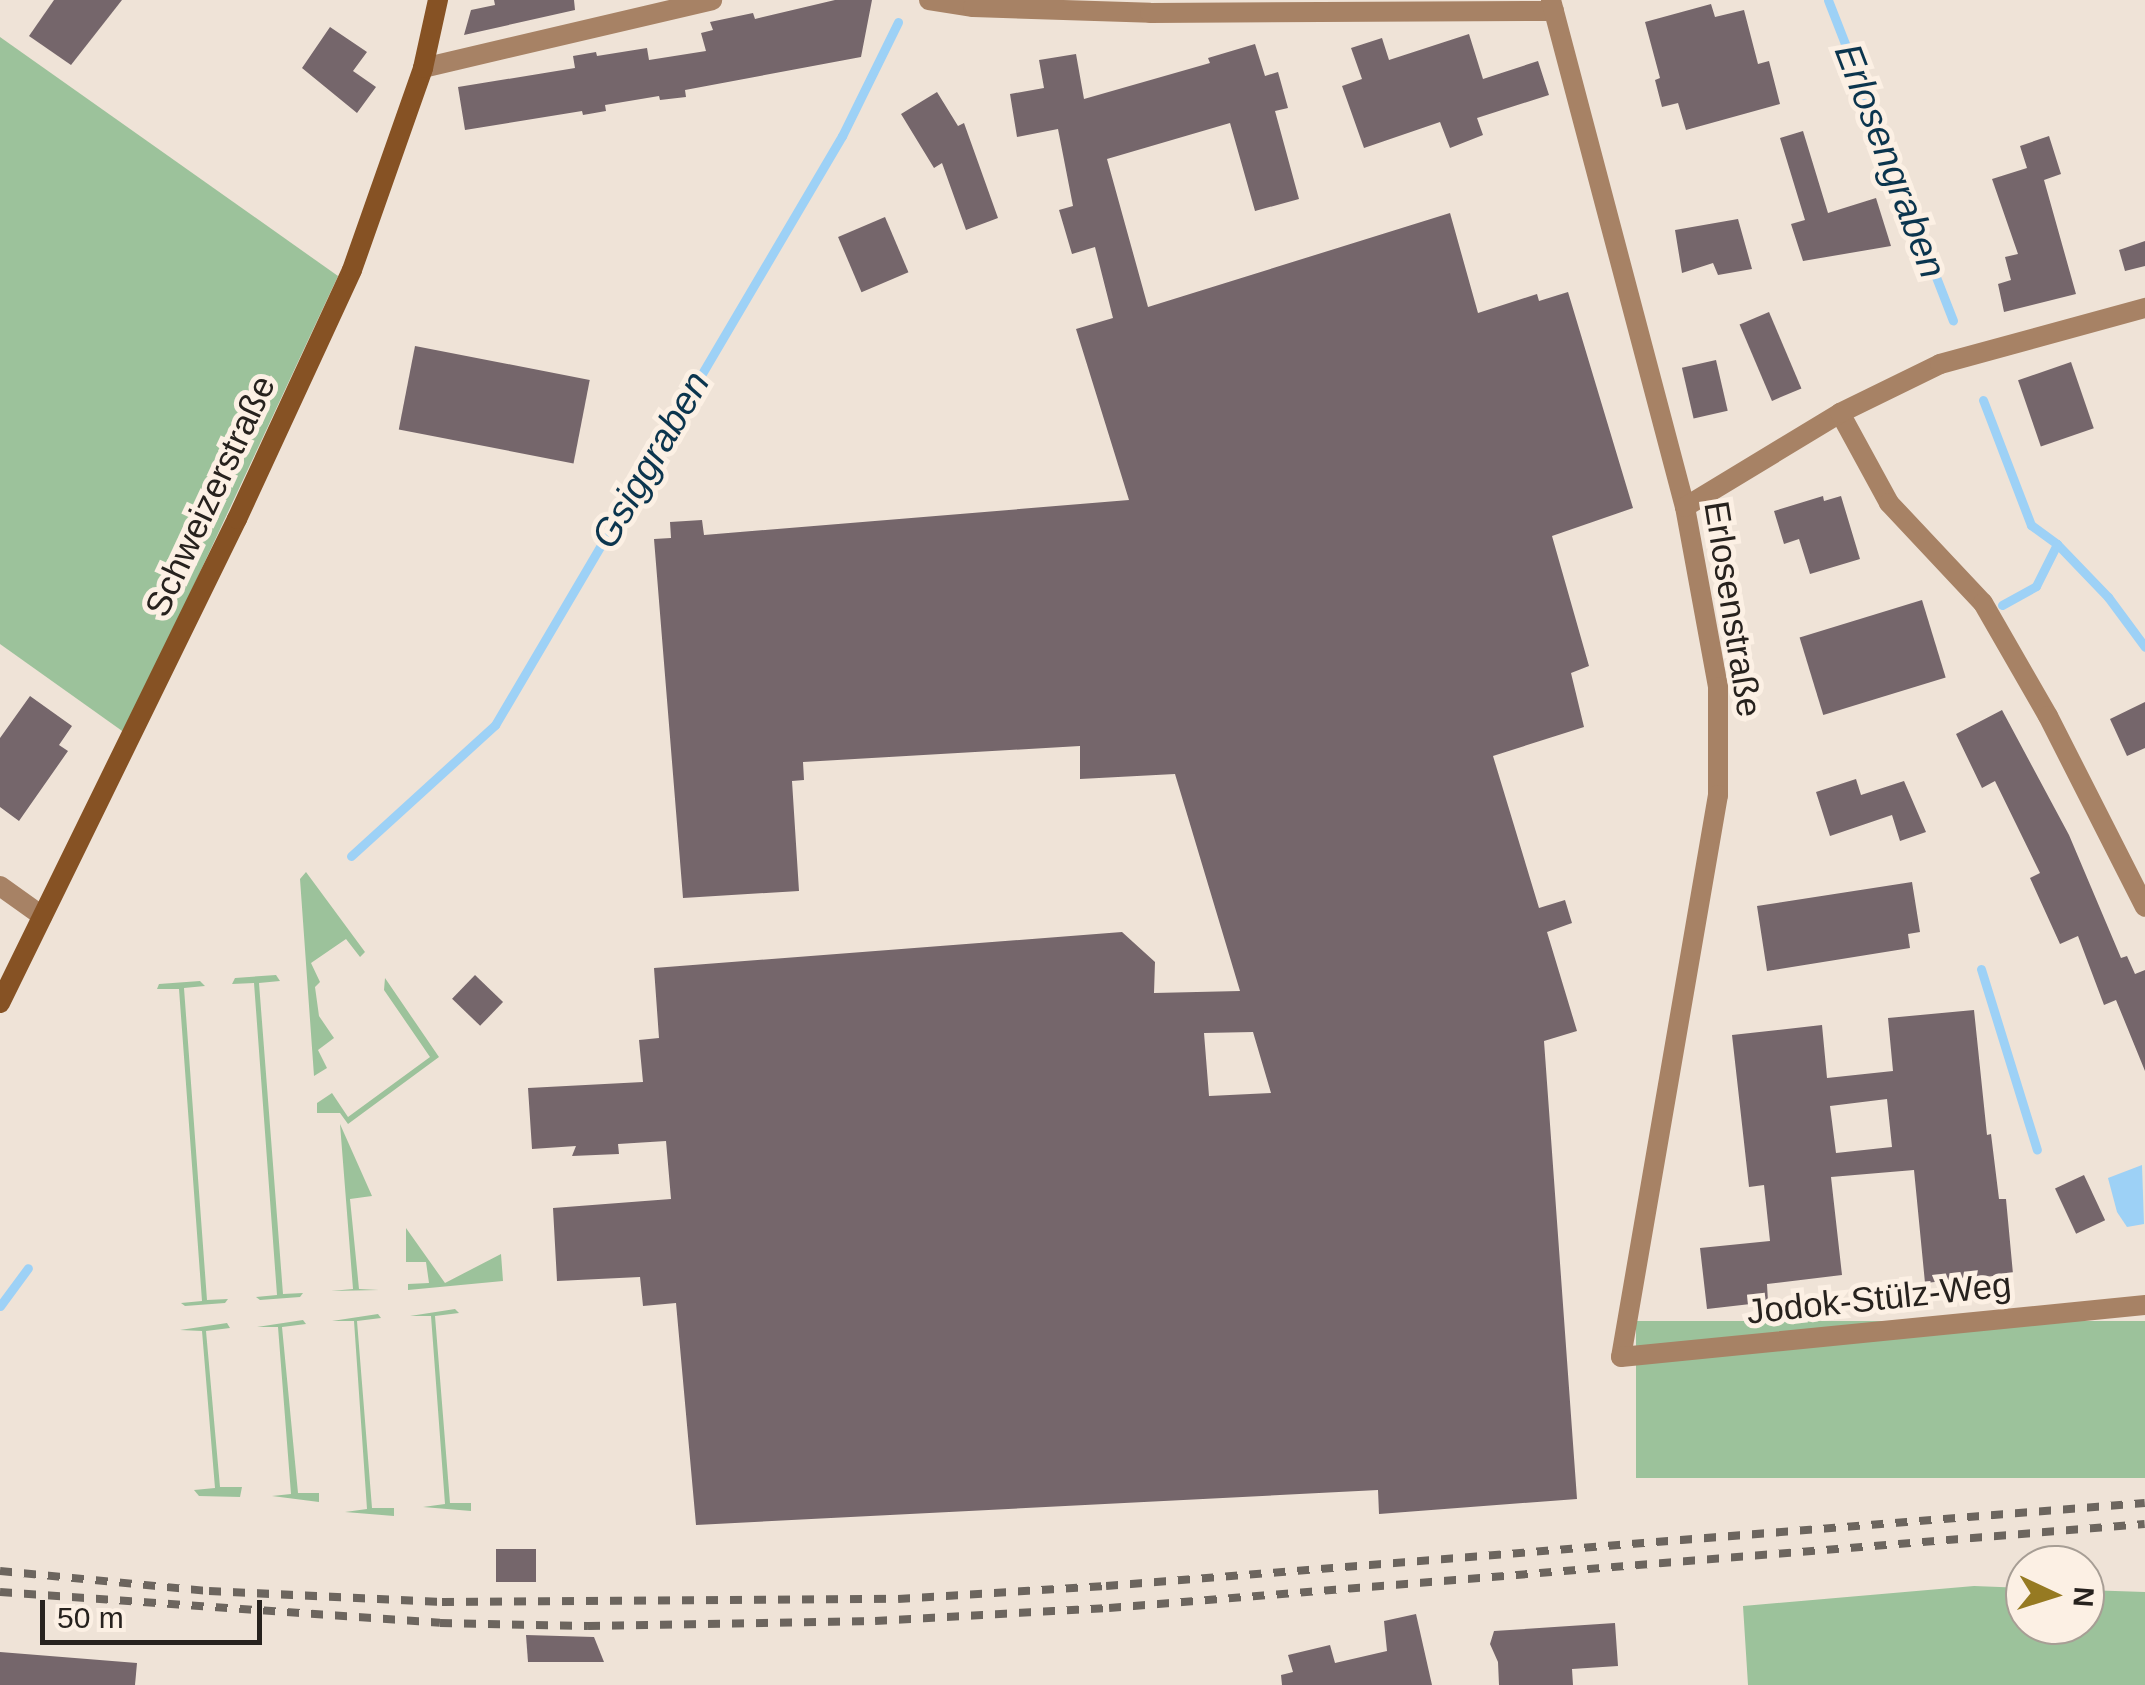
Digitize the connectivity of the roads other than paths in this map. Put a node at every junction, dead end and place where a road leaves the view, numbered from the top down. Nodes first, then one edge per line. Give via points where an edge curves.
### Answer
1 (438, 0) edge
2 (712, 0) edge
3 (930, 0) edge
4 (1552, 5) edge
5 (423, 68) junction
6 (2145, 308) edge
7 (1840, 413) junction
8 (1686, 507) junction
9 (0, 886) edge
10 (2145, 907) edge
11 (42, 916) junction
12 (0, 1003) edge
13 (2145, 1305) edge
14 (1621, 1357) joint

1 - 5 street, Schweizerstraße
2 - 5 street
3 - 4 street via 1150,13
4 - 8 street, Erlosenstraße
5 - 11 street, Schweizerstraße via 352,270
6 - 7 street via 1940,364
7 - 8 street
7 - 10 street via 1888,503 1983,603
8 - 14 street, Erlosenstraße via 1718,687 1722,756
9 - 11 street
11 - 12 street, Schweizerstraße
13 - 14 street, Jodok-Stülz-Weg

